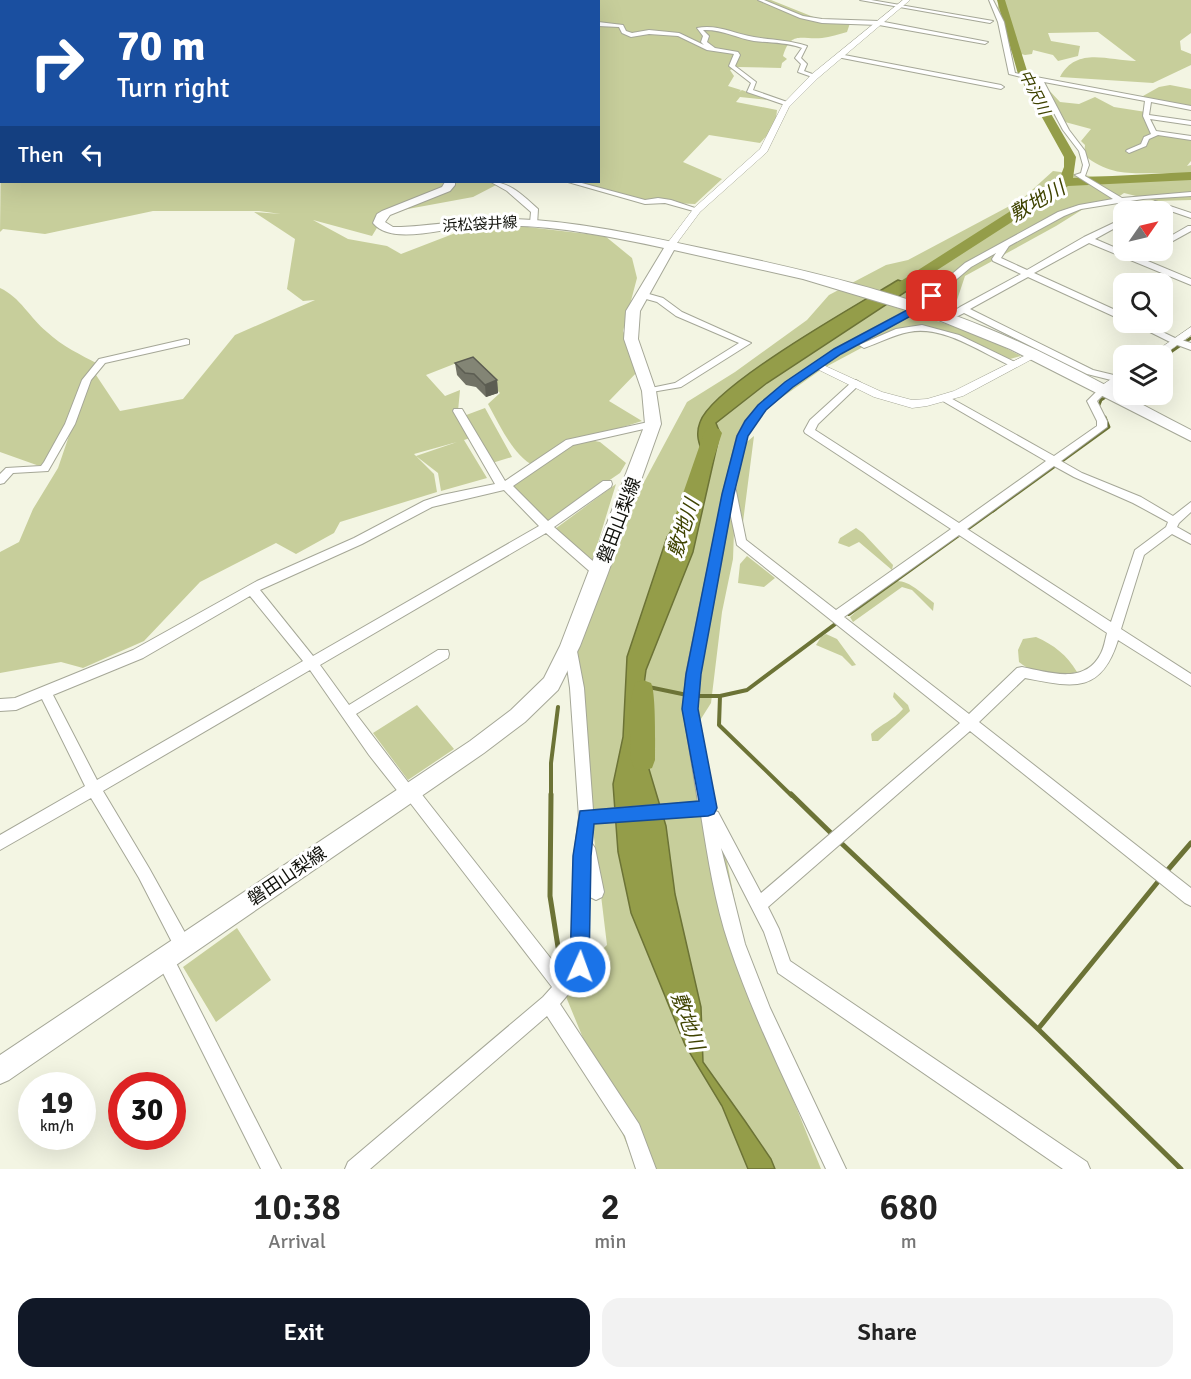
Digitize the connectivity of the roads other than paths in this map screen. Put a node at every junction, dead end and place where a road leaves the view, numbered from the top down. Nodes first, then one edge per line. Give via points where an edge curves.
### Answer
1 (479, 0) edge
2 (494, 0) edge
3 (760, 0) edge
4 (862, 0) edge
5 (907, 0) edge
6 (991, 0) edge
7 (900, 6) junction
8 (990, 21) dead end
9 (879, 23) junction
10 (600, 24) edge
11 (953, 28) dead end
12 (947, 35) junction
13 (984, 42) dead end
14 (714, 50) junction
15 (839, 56) junction
16 (815, 76) junction
17 (1038, 79) junction
18 (1001, 87) dead end
19 (1148, 101) junction
20 (788, 104) junction
21 (1191, 108) edge
22 (1146, 116) junction
23 (1191, 123) edge
24 (1152, 132) junction
25 (1191, 138) edge
26 (1129, 151) dead end
27 (450, 183) edge
28 (496, 183) edge
29 (576, 183) edge
30 (1191, 194) edge
31 (1119, 200) junction
32 (697, 210) junction
33 (1173, 210) edge
34 (1191, 216) edge
35 (534, 223) junction
36 (1113, 226) edge
37 (1191, 228) edge
38 (1087, 239) junction
39 (1173, 239) edge
40 (1006, 244) junction
41 (671, 245) junction
42 (1113, 250) edge
43 (1139, 261) edge
44 (1027, 273) junction
45 (1191, 282) edge
46 (642, 296) junction
47 (914, 309) junction
48 (1113, 313) edge
49 (1191, 330) edge
50 (1158, 333) edge
51 (1176, 341) junction
52 (186, 342) dead end
53 (1170, 345) edge
54 (1191, 347) edge
55 (1032, 355) junction
56 (831, 356) junction
57 (1014, 364) junction
58 (817, 366) junction
59 (1113, 376) edge
60 (856, 383) junction
61 (1113, 383) edge
62 (649, 391) junction
63 (1102, 391) junction
64 (944, 398) junction
65 (458, 411) dead end
66 (653, 424) junction
67 (1191, 436) edge
68 (1054, 461) junction
69 (0, 480) edge
70 (607, 483) dead end
71 (505, 486) junction
72 (731, 488) junction
73 (1191, 506) edge
74 (1173, 525) junction
75 (547, 527) junction
76 (958, 530) junction
77 (1191, 540) edge
78 (598, 573) junction
79 (252, 589) junction
80 (835, 617) junction
81 (1113, 631) junction
82 (570, 646) junction
83 (443, 654) dead end
84 (311, 663) junction
85 (1191, 681) edge
86 (45, 692) junction
87 (0, 705) edge
88 (348, 712) junction
89 (969, 723) junction
90 (94, 789) junction
91 (409, 793) junction
92 (703, 808) junction
93 (589, 822) junction
94 (0, 843) edge
95 (596, 892) dead end
96 (1191, 898) edge
97 (759, 905) junction
98 (183, 946) junction
99 (165, 959) junction
100 (562, 987) junction
101 (549, 1003) junction
102 (0, 1071) edge
103 (271, 1169) edge
104 (355, 1169) edge
105 (646, 1169) edge
106 (836, 1169) edge
107 (1080, 1169) edge

1 - 2 street
3 - 9 street via 815,20
4 - 7 street
5 - 7 street
6 - 17 street via 1001,22 1012,74
7 - 8 street
7 - 9 street
9 - 12 street
9 - 15 street
10 - 14 street via 621,26 631,35 679,35
11 - 12 street
12 - 13 street
14 - 16 street via 704,42 706,36 699,29 723,29 756,39 791,42 805,47 798,58 804,66 801,72
14 - 20 street via 736,53 732,66 754,83 749,91
15 - 16 street
15 - 18 street
16 - 20 street
17 - 19 street
17 - 31 street via 1061,122 1083,151 1086,165 1082,175
19 - 21 street
19 - 22 street
20 - 32 street via 764,150
22 - 23 street
22 - 24 street
24 - 25 street
24 - 26 street via 1155,135 1146,138 1144,145
27 - 35 main road, 浜松袋井線 via 446,189 386,213 379,223 385,230 400,231 475,222
28 - 35 street via 510,189 536,212
29 - 32 street via 645,202 666,201
30 - 31 street
31 - 40 street via 1079,207
32 - 41 street
33 - 34 street
35 - 41 main road, 浜松袋井線
36 - 38 street
37 - 39 street
38 - 42 street
38 - 44 street
40 - 44 street via 996,259
40 - 47 street via 968,265
41 - 46 main road, 磐田山梨線
41 - 47 main road via 745,260
43 - 45 street
44 - 48 street
44 - 59 street via 959,312 1089,372
46 - 62 main road, 磐田山梨線 via 633,311 631,339
46 - 62 street via 660,300 674,311 746,343 678,385
47 - 55 main road via 984,332
47 - 56 street
49 - 51 street
50 - 51 street
51 - 53 street
51 - 54 street
52 - 69 street via 102,361 85,380 72,420 44,469 10,470
55 - 57 street
55 - 63 main road
56 - 57 street via 922,328 941,329
56 - 58 street
57 - 64 street
58 - 60 street
58 - 72 street via 774,396 749,423 740,442
60 - 64 street via 910,404
60 - 76 street via 809,431
61 - 63 street
62 - 66 main road, 磐田山梨線
63 - 67 main road
63 - 68 street via 1092,401 1102,427
64 - 68 street
65 - 71 street
66 - 71 street via 570,442
66 - 78 main road, 磐田山梨線
68 - 74 street via 1099,486 1137,500
68 - 76 street
70 - 75 street
71 - 75 street
71 - 79 street via 428,504
72 - 80 street via 741,543
72 - 92 street via 693,674 690,709
73 - 74 street
74 - 77 street
74 - 81 street via 1139,553
75 - 78 street
75 - 84 street
76 - 80 street
76 - 81 street
78 - 82 main road, 磐田山梨線
79 - 84 street
79 - 86 street via 138,654
80 - 89 street
81 - 85 street
81 - 89 street via 1106,657 1089,677 1069,680 1022,672
82 - 91 main road, 磐田山梨線 via 551,684 518,716
82 - 93 street via 578,688
83 - 88 street
84 - 88 street
84 - 90 street
86 - 87 street via 16,704
86 - 90 street
88 - 91 street
89 - 96 street
89 - 97 street
90 - 94 street
90 - 98 street
91 - 98 main road, 磐田山梨線
91 - 100 street
92 - 93 street
92 - 97 street
92 - 106 street via 737,944 763,1012
93 - 95 street
93 - 100 street via 580,967
97 - 107 street via 784,967
98 - 99 main road, 磐田山梨線
99 - 102 main road, 磐田山梨線
99 - 103 street
100 - 101 street
101 - 104 street
101 - 105 street via 632,1131

